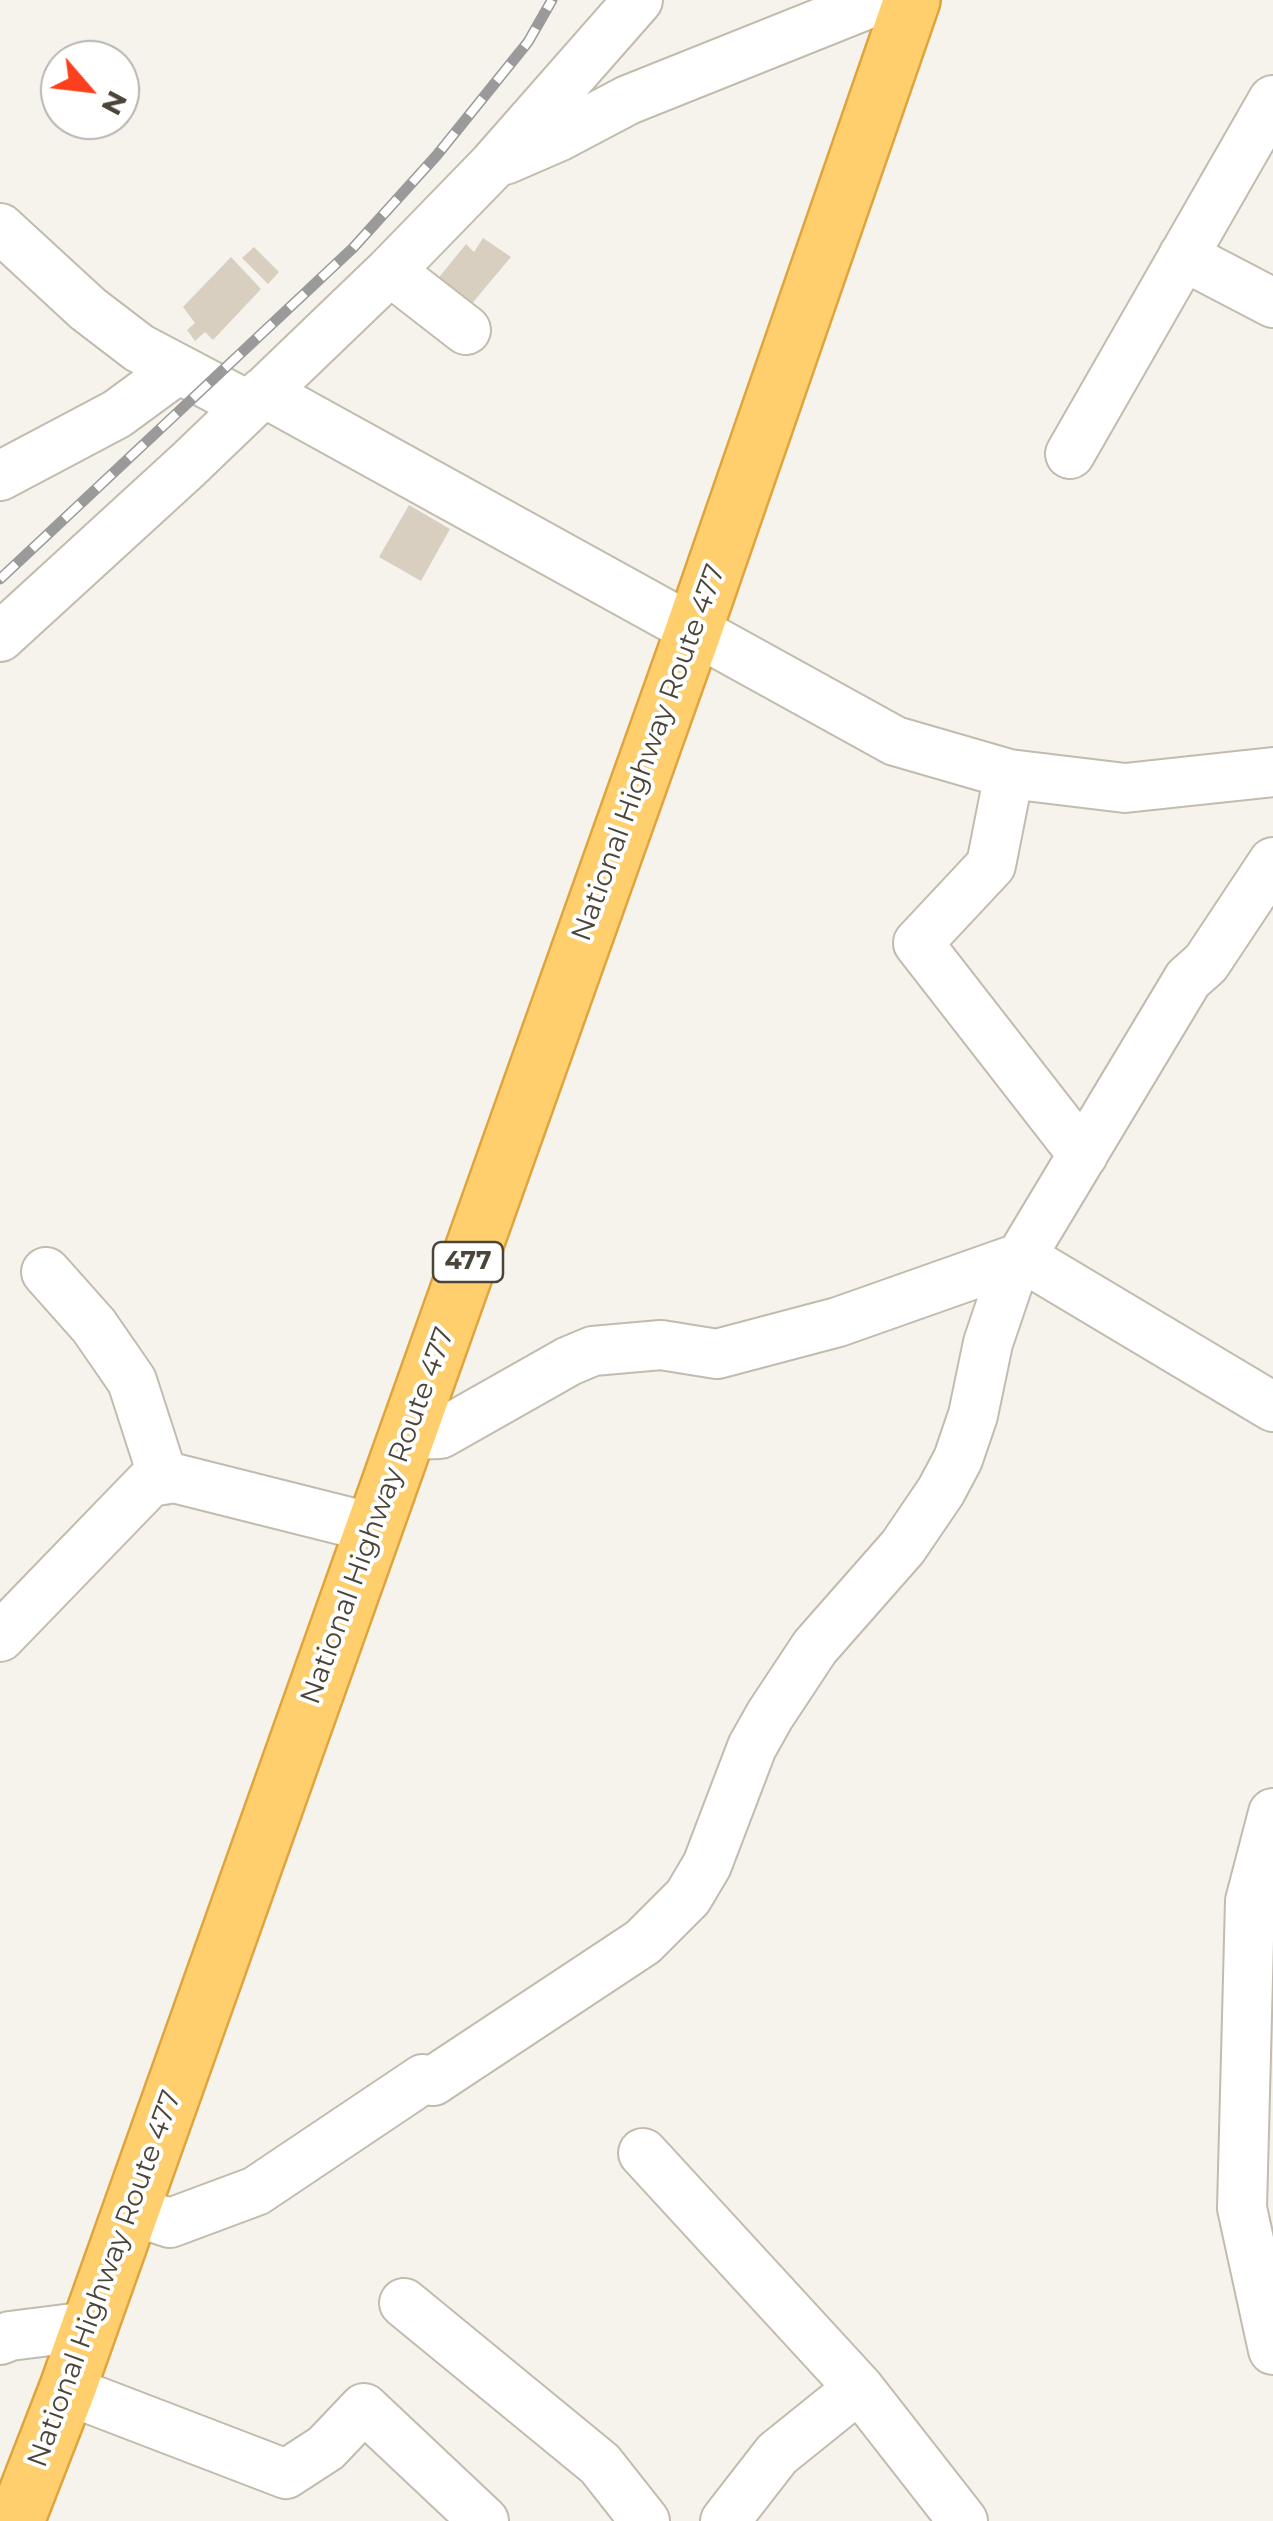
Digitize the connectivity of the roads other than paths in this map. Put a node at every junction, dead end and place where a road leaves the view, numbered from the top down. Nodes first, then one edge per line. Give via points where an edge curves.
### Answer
1 (638, 0) edge
2 (878, 0) edge
3 (912, 0) edge
4 (1273, 100) edge
5 (493, 165) junction
6 (0, 228) edge
7 (1184, 256) junction
8 (390, 271) junction
9 (1273, 302) edge
10 (466, 330) dead end
11 (178, 370) junction
12 (256, 399) junction
13 (1070, 454) dead end
14 (0, 476) edge
15 (692, 632) junction
16 (0, 637) edge
17 (1273, 772) edge
18 (1009, 774) junction
19 (1273, 862) edge
20 (1083, 1154) junction
21 (1022, 1257) junction
22 (46, 1272) dead end
23 (1273, 1407) edge
24 (407, 1435) junction
25 (164, 1480) junction
26 (373, 1528) junction
27 (0, 1637) edge
28 (1273, 1813) edge
29 (642, 2153) dead end
30 (131, 2210) junction
31 (404, 2303) dead end
32 (89, 2326) junction
33 (0, 2340) edge
34 (1273, 2350) edge
35 (859, 2388) junction
36 (67, 2390) junction
37 (16, 2521) edge
38 (484, 2521) edge
39 (645, 2521) edge
40 (724, 2521) edge
41 (963, 2521) edge

1 - 5 street
2 - 5 street via 628,100
3 - 15 highway, National Highway Route 477 / 477
4 - 7 street
5 - 8 street
6 - 11 street via 88,309
7 - 9 street
7 - 13 street
8 - 10 street
8 - 12 street
11 - 12 street
11 - 14 street via 117,414
12 - 15 street
12 - 16 street
15 - 18 street via 895,741
15 - 24 highway, National Highway Route 477 / 477
17 - 18 street via 1125,788
18 - 20 street via 991,865 918,943
19 - 20 street via 1188,980
20 - 21 street
21 - 23 street
21 - 24 street via 838,1322 717,1354 662,1345 593,1351 440,1434
21 - 30 street via 942,1492 815,1648 770,1715 688,1897 643,1942 256,2191 170,2223
22 - 25 street via 132,1381
24 - 26 highway, National Highway Route 477 / 477
25 - 26 street
25 - 27 street via 150,1482
26 - 30 highway, National Highway Route 477 / 477
28 - 34 street via 1250,1901 1242,2208
29 - 35 street
30 - 32 highway, National Highway Route 477 / 477
31 - 39 street via 600,2464
32 - 33 street
32 - 36 highway, National Highway Route 477 / 477
35 - 40 street via 777,2454
35 - 41 street
36 - 37 highway, National Highway Route 477 / 477
36 - 38 street via 286,2474 326,2448 364,2408

